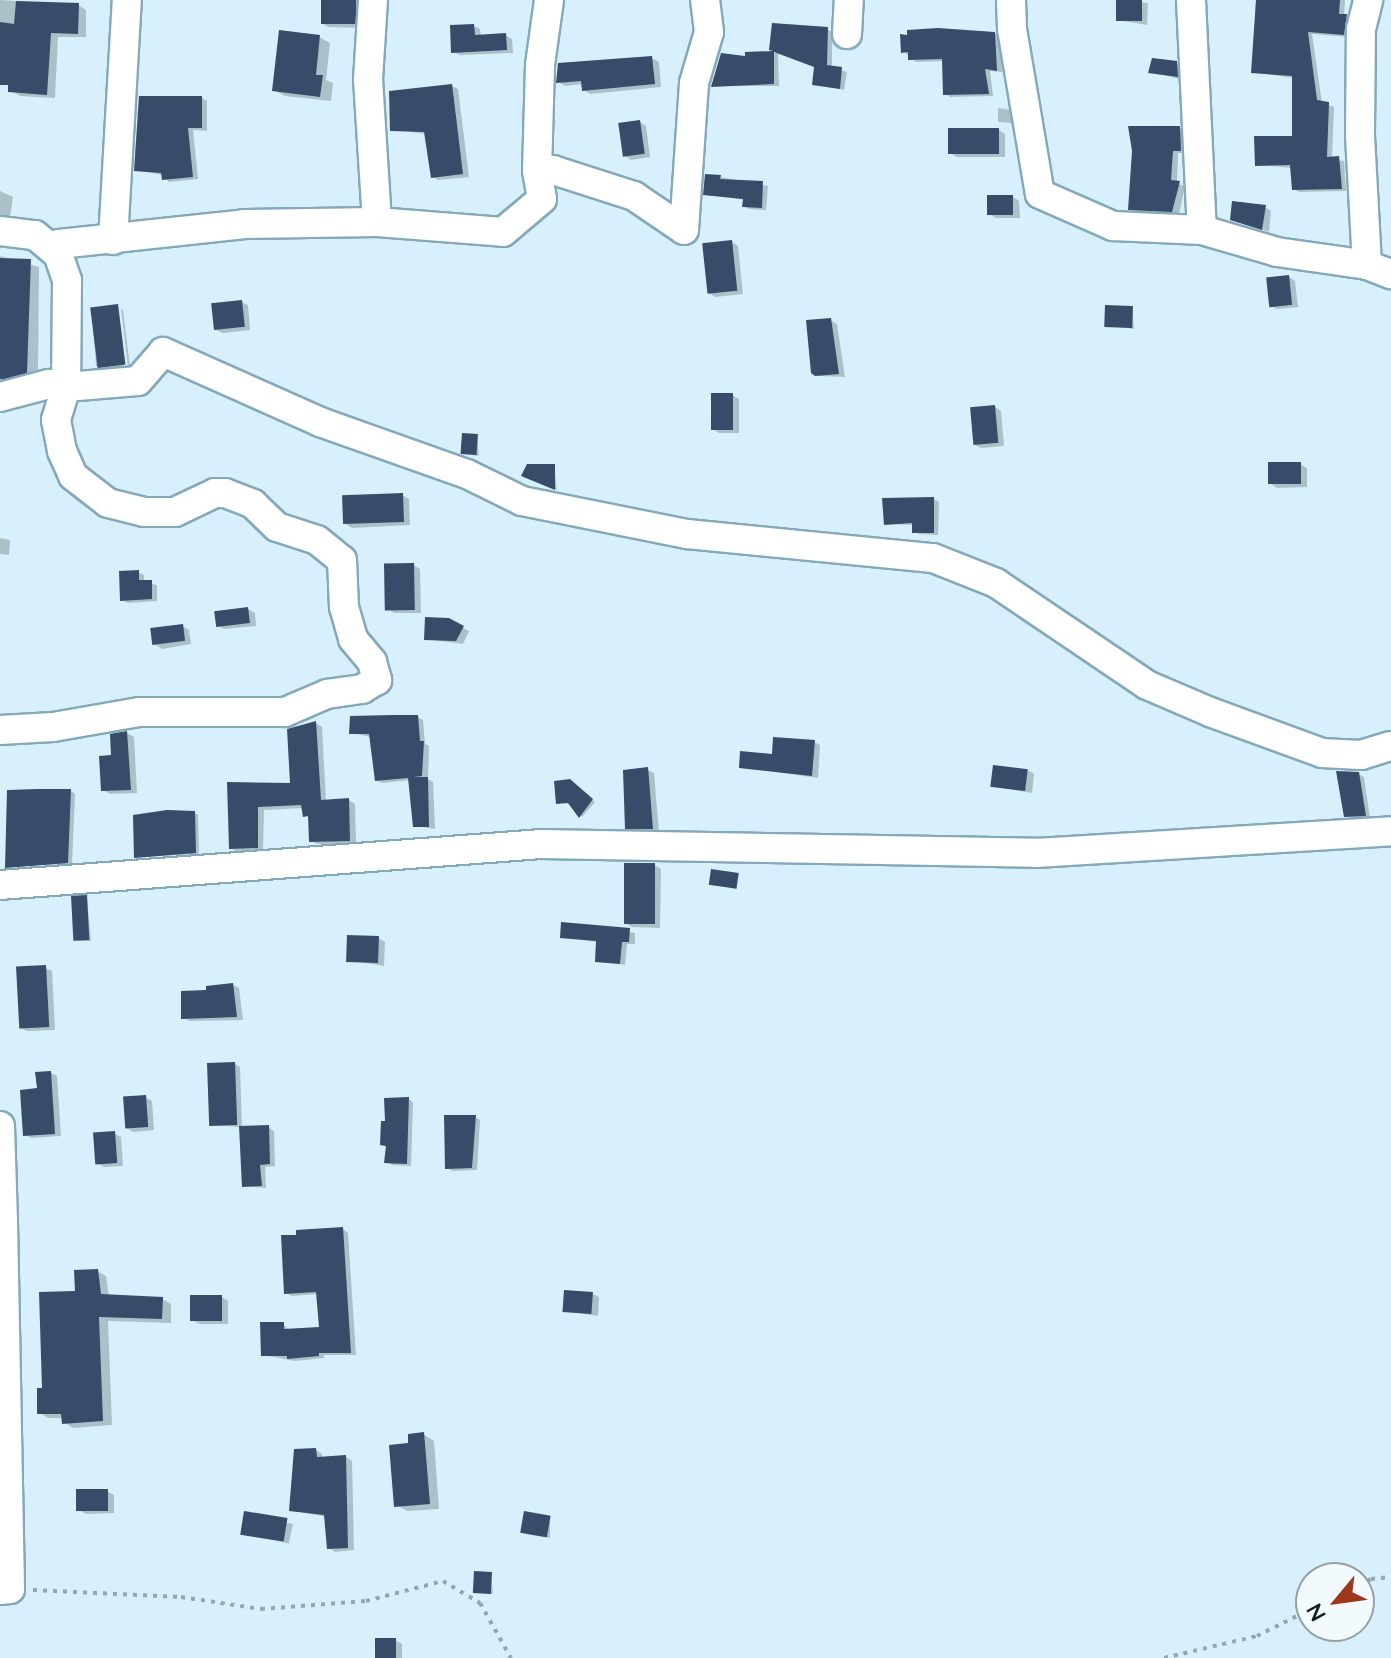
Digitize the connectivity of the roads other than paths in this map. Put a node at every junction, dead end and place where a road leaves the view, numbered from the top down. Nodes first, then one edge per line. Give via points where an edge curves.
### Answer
1 (127, 0) edge
2 (373, 0) edge
3 (549, 0) edge
4 (705, 0) edge
5 (849, 0) edge
6 (1011, 0) edge
7 (1191, 0) edge
8 (1368, 0) edge
9 (847, 34) dead end
10 (537, 170) junction
11 (377, 222) junction
12 (1202, 230) junction
13 (0, 231) edge
14 (113, 240) junction
15 (58, 254) junction
16 (1379, 270) edge
17 (66, 387) junction
18 (0, 397) edge
19 (0, 730) edge
20 (1391, 746) edge
21 (1391, 831) edge
22 (0, 885) edge
23 (0, 1126) edge
24 (2, 1222) edge
25 (5, 1590) edge

1 - 14 street
2 - 11 street via 368,79
3 - 10 street via 540,65
4 - 10 street via 709,32 694,83 684,230 634,196 553,170
5 - 9 street
6 - 12 street via 1040,194 1113,226
7 - 12 street
8 - 16 street via 1361,29 1360,135
10 - 11 street via 542,199 503,232
11 - 14 street via 245,224
12 - 16 street via 1277,252
13 - 15 street via 35,235
14 - 15 street via 59,244
15 - 17 street via 67,280
17 - 18 street via 49,384
17 - 19 street via 56,420 62,451 73,476 108,503 144,512 175,512 225,493 253,504 277,527 317,540 342,560 344,607 353,639 372,662 377,680 285,712 139,712
17 - 20 street via 138,381 163,352 306,416 467,474 522,501 687,534 933,558 996,583 1147,685 1210,712 1322,753 1361,755
21 - 22 street via 1036,853 541,844
23 - 24 street
24 - 25 street

